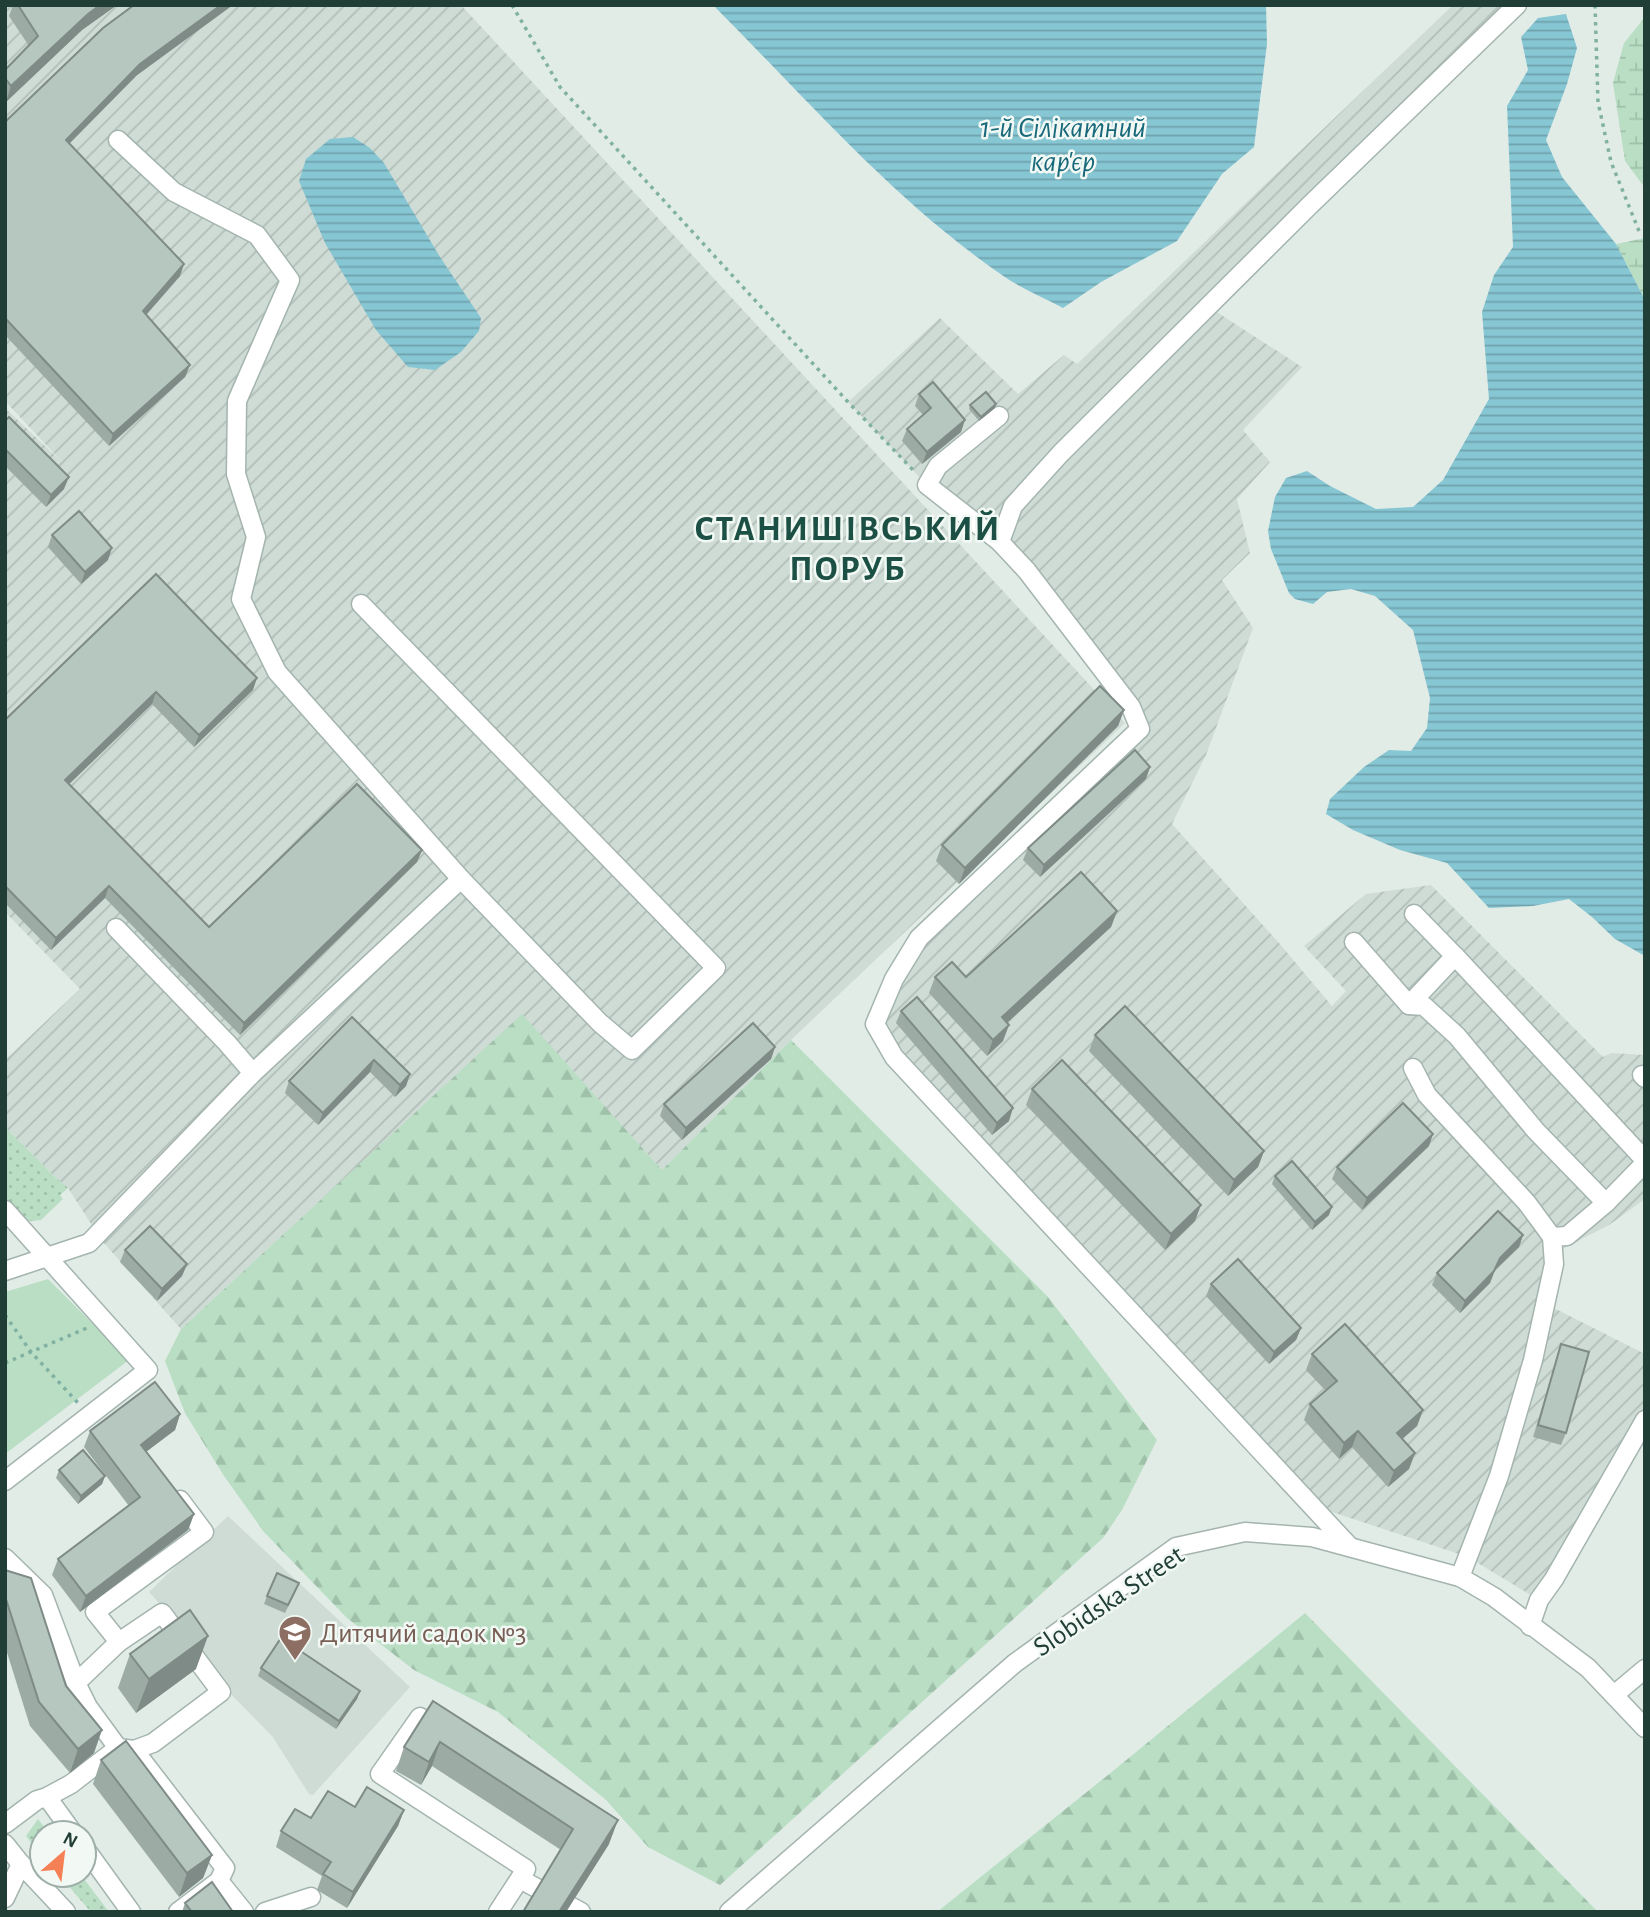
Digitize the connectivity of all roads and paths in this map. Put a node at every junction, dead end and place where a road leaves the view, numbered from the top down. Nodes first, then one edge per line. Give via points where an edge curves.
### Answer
1 (512, 5) edge
2 (1517, 5) edge
3 (1595, 5) edge
4 (118, 140) dead end
5 (1639, 231) dead end
6 (999, 416) dead end
7 (928, 485) junction
8 (1000, 542) junction
9 (361, 604) dead end
10 (461, 879) junction
11 (1414, 914) dead end
12 (116, 928) dead end
13 (1354, 942) dead end
14 (1455, 956) junction
15 (1409, 1005) junction
16 (1413, 1068) dead end
17 (253, 1073) junction
18 (1645, 1161) edge
19 (1606, 1203) junction
20 (5, 1210) edge
21 (1552, 1237) junction
22 (46, 1257) junction
23 (5, 1271) edge
24 (5, 1315) edge
25 (104, 1321) junction
26 (31, 1352) junction
27 (5, 1363) edge
28 (90, 1415) junction
29 (1645, 1420) edge
30 (5, 1480) edge
31 (167, 1481) edge
32 (1349, 1547) junction
33 (5, 1558) edge
34 (1460, 1577) junction
35 (1530, 1626) junction
36 (119, 1642) junction
37 (1645, 1669) edge
38 (76, 1683) junction
39 (1614, 1695) junction
40 (421, 1717) edge
41 (1645, 1728) edge
42 (126, 1749) junction
43 (47, 1797) junction
44 (64, 1819) edge
45 (5, 1824) edge
46 (5, 1844) edge
47 (21, 1864) junction
48 (98, 1866) edge
49 (520, 1880) junction
50 (219, 1881) junction
51 (311, 1897) dead end
52 (5, 1898) edge
53 (66, 1912) edge
54 (131, 1912) edge
55 (178, 1912) edge
56 (244, 1912) edge
57 (265, 1912) edge
58 (498, 1912) edge
59 (581, 1912) edge
60 (729, 1912) edge

1 - 7 path via 560,87
2 - 8 street via 1061,453 1013,506
3 - 5 path via 1598,102 1611,163
4 - 10 street via 174,192 257,235 290,280 237,401 236,474 256,537 241,599 277,672
6 - 7 street via 938,466
7 - 8 street
8 - 32 street via 1131,707 1140,729 919,939 894,979 875,1024 894,1057
9 - 10 street via 716,968 632,1050 600,1023
10 - 17 street
11 - 14 street
12 - 17 street
13 - 15 street
14 - 15 street
14 - 18 street
15 - 19 street via 1424,1006 1457,1035 1536,1131
16 - 21 street via 1427,1095 1527,1203
17 - 22 street via 89,1243
18 - 19 street
19 - 21 street via 1567,1236
20 - 22 street
21 - 34 street via 1554,1264 1533,1360 1499,1476
22 - 23 street
22 - 25 street
24 - 26 path
25 - 26 path
25 - 28 street via 148,1370
26 - 27 path
26 - 28 path
28 - 30 street
29 - 35 street via 1539,1600
31 - 36 street via 204,1532 95,1612
32 - 34 street, Slobidska Street
32 - 60 street, Slobidska Street via 1312,1537 1245,1532 1176,1547 1015,1663
33 - 38 street via 43,1595
34 - 35 street, Slobidska Street
35 - 39 street, Slobidska Street via 1588,1668
36 - 38 street
36 - 42 street via 162,1613 221,1692 153,1743
37 - 39 street
38 - 42 street via 88,1707
39 - 41 street, Slobidska Street
40 - 49 street via 380,1774 526,1870
42 - 43 street
42 - 50 street via 225,1868
43 - 44 street
43 - 45 street
46 - 47 street
47 - 52 street
47 - 53 street
48 - 54 street
49 - 58 street
49 - 59 street
50 - 55 street
50 - 56 street
51 - 57 street

